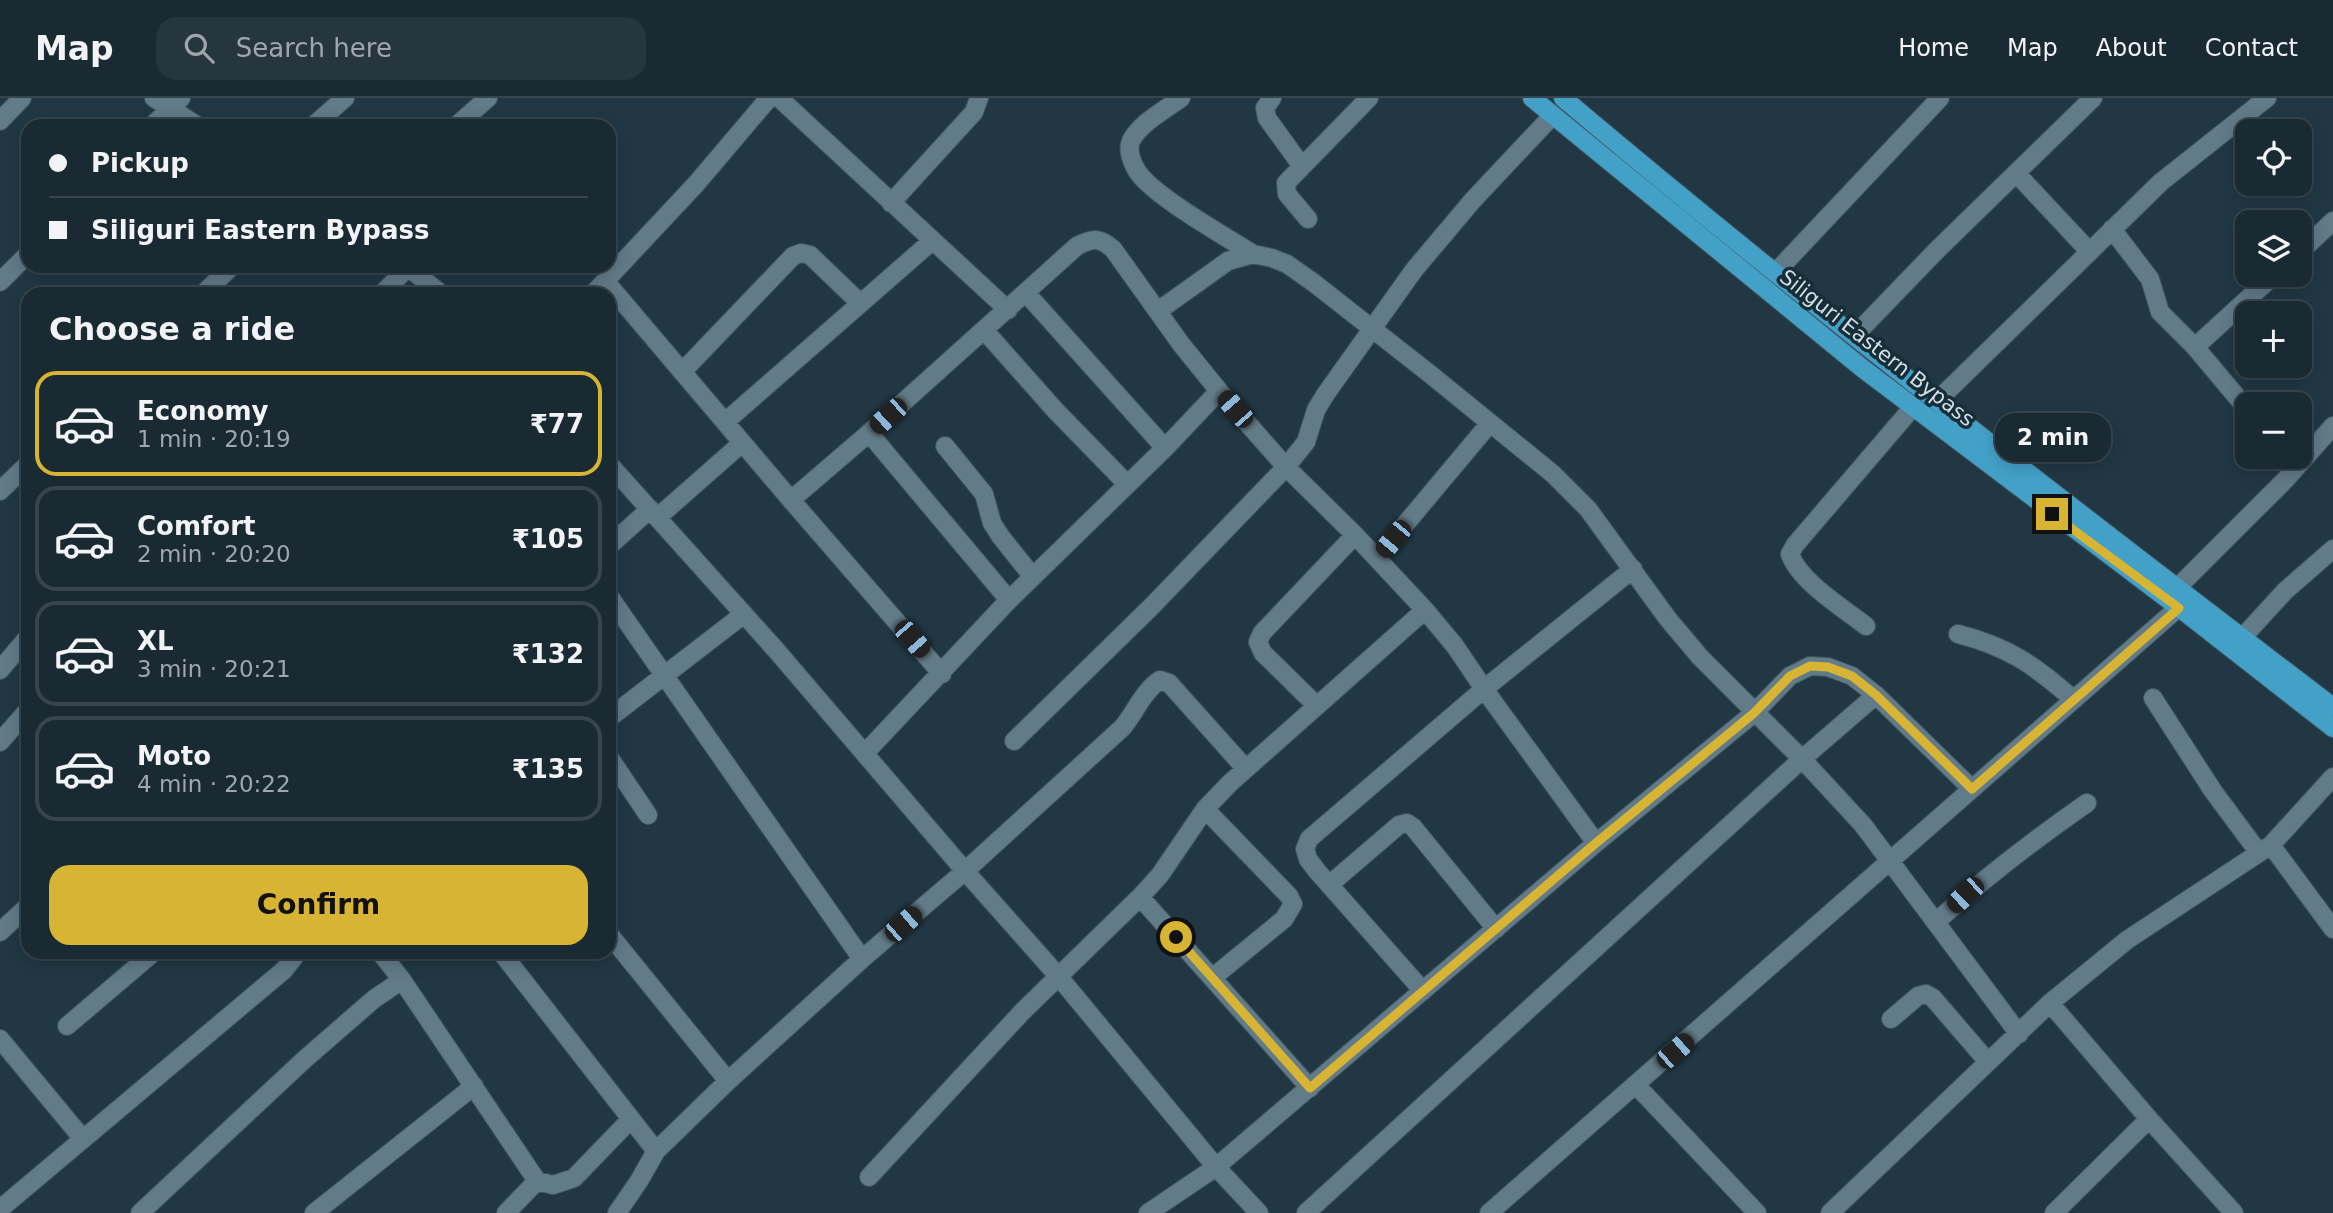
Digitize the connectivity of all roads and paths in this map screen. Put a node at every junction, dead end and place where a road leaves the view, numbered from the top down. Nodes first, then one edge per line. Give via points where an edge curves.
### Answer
1 (22, 98) edge
2 (154, 98) edge
3 (345, 98) edge
4 (488, 98) edge
5 (779, 98) edge
6 (979, 98) edge
7 (1181, 98) edge
8 (1272, 98) edge
9 (1369, 98) edge
10 (1532, 98) edge
11 (1563, 98) edge
12 (1940, 98) edge
13 (2093, 98) edge
14 (2267, 98) edge
15 (759, 102) edge
16 (176, 103) edge
17 (1553, 115) junction
18 (159, 119) edge
19 (191, 119) edge
20 (321, 119) edge
21 (464, 119) edge
22 (0, 121) edge
23 (1301, 166) junction
24 (2015, 173) junction
25 (891, 203) junction
26 (1308, 219) dead end
27 (2333, 221) edge
28 (2112, 229) junction
29 (932, 241) junction
30 (2312, 241) edge
31 (2089, 251) junction
32 (1253, 254) junction
33 (21, 261) edge
34 (616, 271) edge
35 (225, 273) edge
36 (401, 273) edge
37 (416, 273) edge
38 (614, 273) edge
39 (1775, 273) junction
40 (0, 282) edge
41 (210, 287) edge
42 (388, 287) edge
43 (433, 287) edge
44 (601, 287) edge
45 (2260, 287) edge
46 (1026, 293) junction
47 (860, 303) junction
48 (616, 304) edge
49 (1008, 310) junction
50 (1158, 311) junction
51 (1372, 329) junction
52 (984, 330) junction
53 (1854, 336) junction
54 (2194, 346) junction
55 (682, 372) junction
56 (1219, 391) junction
57 (2235, 395) edge
58 (1937, 401) junction
59 (1913, 407) junction
60 (725, 422) junction
61 (1490, 423) junction
62 (2333, 426) edge
63 (869, 433) junction
64 (742, 443) junction
65 (2312, 444) edge
66 (945, 446) dead end
67 (1165, 448) junction
68 (1286, 467) junction
69 (2286, 469) edge
70 (21, 471) edge
71 (616, 472) edge
72 (1127, 484) junction
73 (0, 491) edge
74 (791, 500) junction
75 (654, 513) junction
76 (1355, 535) junction
77 (616, 541) edge
78 (2333, 549) edge
79 (1377, 558) junction
80 (1633, 569) junction
81 (1033, 576) junction
82 (2178, 587) junction
83 (1009, 600) junction
84 (616, 606) edge
85 (2179, 608) junction
86 (1425, 610) junction
87 (744, 614) junction
88 (1866, 626) dead end
89 (1958, 634) dead end
90 (2242, 638) junction
91 (21, 646) edge
92 (0, 670) edge
93 (942, 674) junction
94 (665, 676) junction
95 (1484, 689) junction
96 (1876, 695) junction
97 (2153, 698) dead end
98 (2073, 699) junction
99 (1317, 706) junction
100 (2333, 707) edge
101 (616, 713) edge
102 (1754, 713) junction
103 (21, 718) edge
104 (2333, 728) edge
105 (1014, 741) dead end
106 (0, 742) edge
107 (865, 753) junction
108 (1802, 759) junction
109 (616, 768) edge
110 (1246, 769) junction
111 (2333, 777) edge
112 (1972, 789) junction
113 (2087, 803) dead end
114 (1205, 809) junction
115 (648, 815) dead end
116 (1596, 843) junction
117 (2265, 849) junction
118 (1891, 861) junction
119 (965, 871) junction
120 (1329, 885) junction
121 (1140, 897) junction
122 (21, 912) edge
123 (1936, 922) junction
124 (1496, 929) junction
125 (2333, 929) edge
126 (0, 932) edge
127 (616, 943) edge
128 (146, 959) edge
129 (293, 959) edge
130 (386, 959) edge
131 (506, 959) edge
132 (862, 959) junction
133 (1059, 977) junction
134 (1212, 978) junction
135 (402, 980) junction
136 (1423, 991) junction
137 (2050, 1003) junction
138 (1891, 1019) dead end
139 (67, 1026) dead end
140 (2018, 1034) junction
141 (0, 1039) edge
142 (1988, 1062) junction
143 (728, 1081) junction
144 (1636, 1085) junction
145 (474, 1086) junction
146 (1310, 1088) junction
147 (2149, 1119) junction
148 (630, 1120) junction
149 (83, 1139) junction
150 (656, 1151) junction
151 (1216, 1167) junction
152 (869, 1177) dead end
153 (537, 1181) junction
154 (0, 1209) edge
155 (140, 1213) edge
156 (314, 1213) edge
157 (506, 1213) edge
158 (617, 1213) edge
159 (1147, 1213) edge
160 (1259, 1213) edge
161 (1306, 1213) edge
162 (1489, 1213) edge
163 (1757, 1213) edge
164 (1830, 1213) edge
165 (2054, 1213) edge
166 (2234, 1213) edge

1 - 22 street
2 - 16 street
3 - 20 street
4 - 21 street
5 - 25 street
6 - 25 street via 974,112
7 - 32 street via 1139,130 1130,143 1131,159 1157,191
8 - 23 street via 1265,108 1267,118
9 - 23 street
10 - 17 main road, Siliguri Eastern Bypass
11 - 39 main road, Siliguri Eastern Bypass
12 - 39 street
13 - 24 street
14 - 28 street via 2161,183
15 - 34 street via 696,184
16 - 18 street
16 - 19 street
17 - 51 street via 1473,200
17 - 59 main road, Siliguri Eastern Bypass
23 - 26 street via 1286,183 1287,194
24 - 31 street
24 - 53 street
25 - 29 street
27 - 30 street
28 - 31 street
28 - 54 street via 2150,279 2160,312
29 - 47 street
29 - 49 street
31 - 58 street
32 - 50 street via 1228,261
32 - 51 street via 1287,264
33 - 40 street
35 - 41 street
36 - 42 street
37 - 43 street
38 - 44 street
39 - 53 main road, Siliguri Eastern Bypass
45 - 54 street
46 - 49 street
46 - 50 street via 1077,246 1102,240 1113,248
46 - 67 street
47 - 55 street via 810,255 793,256
47 - 60 street
48 - 55 street
49 - 52 street
50 - 56 street
51 - 61 street
51 - 68 street via 1325,395 1306,442
52 - 63 street
52 - 72 street
53 - 58 main road, Siliguri Eastern Bypass
54 - 57 street
55 - 60 street
56 - 67 street
56 - 68 street
58 - 82 main road, Siliguri Eastern Bypass
59 - 85 main road, Siliguri Eastern Bypass
59 - 88 street via 1790,554 1805,577
60 - 64 street
61 - 79 street
61 - 80 street via 1588,509
62 - 65 street
63 - 74 street
63 - 83 street
64 - 74 street
64 - 75 street
66 - 81 street via 984,494 992,523
67 - 72 street
68 - 76 street
68 - 105 street
69 - 82 street
70 - 73 street
71 - 75 street
72 - 81 street
74 - 93 street
75 - 77 street
75 - 87 street
76 - 79 street
76 - 99 street via 1258,642 1263,653
78 - 90 street via 2285,591
79 - 86 street
80 - 95 street
80 - 102 street via 1668,619
81 - 83 street
82 - 90 main road, Siliguri Eastern Bypass
83 - 93 street
84 - 94 street
85 - 98 street
85 - 104 main road, Siliguri Eastern Bypass
86 - 95 street
86 - 99 street
87 - 94 street
87 - 107 street
89 - 98 street via 1989,642 2020,658
90 - 100 main road, Siliguri Eastern Bypass
91 - 92 street
93 - 107 street
94 - 101 street
94 - 132 street
95 - 116 street
95 - 120 street via 1309,839 1308,859
96 - 102 street via 1852,676 1810,666 1790,676
96 - 108 street
96 - 112 street
97 - 117 street via 2213,791
98 - 112 street
99 - 110 street
102 - 108 street
102 - 116 street
103 - 106 street
107 - 119 street
108 - 118 street
108 - 161 street
109 - 115 street
110 - 114 street
110 - 119 street via 1169,683 1160,680 1122,728
111 - 117 street
112 - 118 street
113 - 123 street via 2032,841
114 - 121 street
114 - 134 street via 1293,904 1284,919
116 - 124 street
117 - 125 street
117 - 137 street via 2127,940
118 - 123 street
118 - 144 street
119 - 132 street
119 - 133 street
120 - 124 street via 1407,823
120 - 136 street
121 - 133 street
121 - 134 street
122 - 126 street
123 - 140 street
124 - 136 street
127 - 143 street
128 - 139 street
129 - 149 street
130 - 135 street
131 - 148 street
132 - 143 street
133 - 151 street
133 - 152 street
134 - 146 street
135 - 145 street
135 - 155 street via 305,1059
136 - 146 street
137 - 140 street
137 - 147 street
138 - 142 street via 1926,994
140 - 142 street
141 - 149 street
142 - 164 street
143 - 150 street
144 - 162 street
144 - 163 street
145 - 153 street
145 - 156 street
146 - 151 street
147 - 165 street
147 - 166 street
148 - 150 street
148 - 153 street via 574,1178 553,1185
149 - 154 street
150 - 158 street
151 - 159 street
151 - 160 street
153 - 157 street

